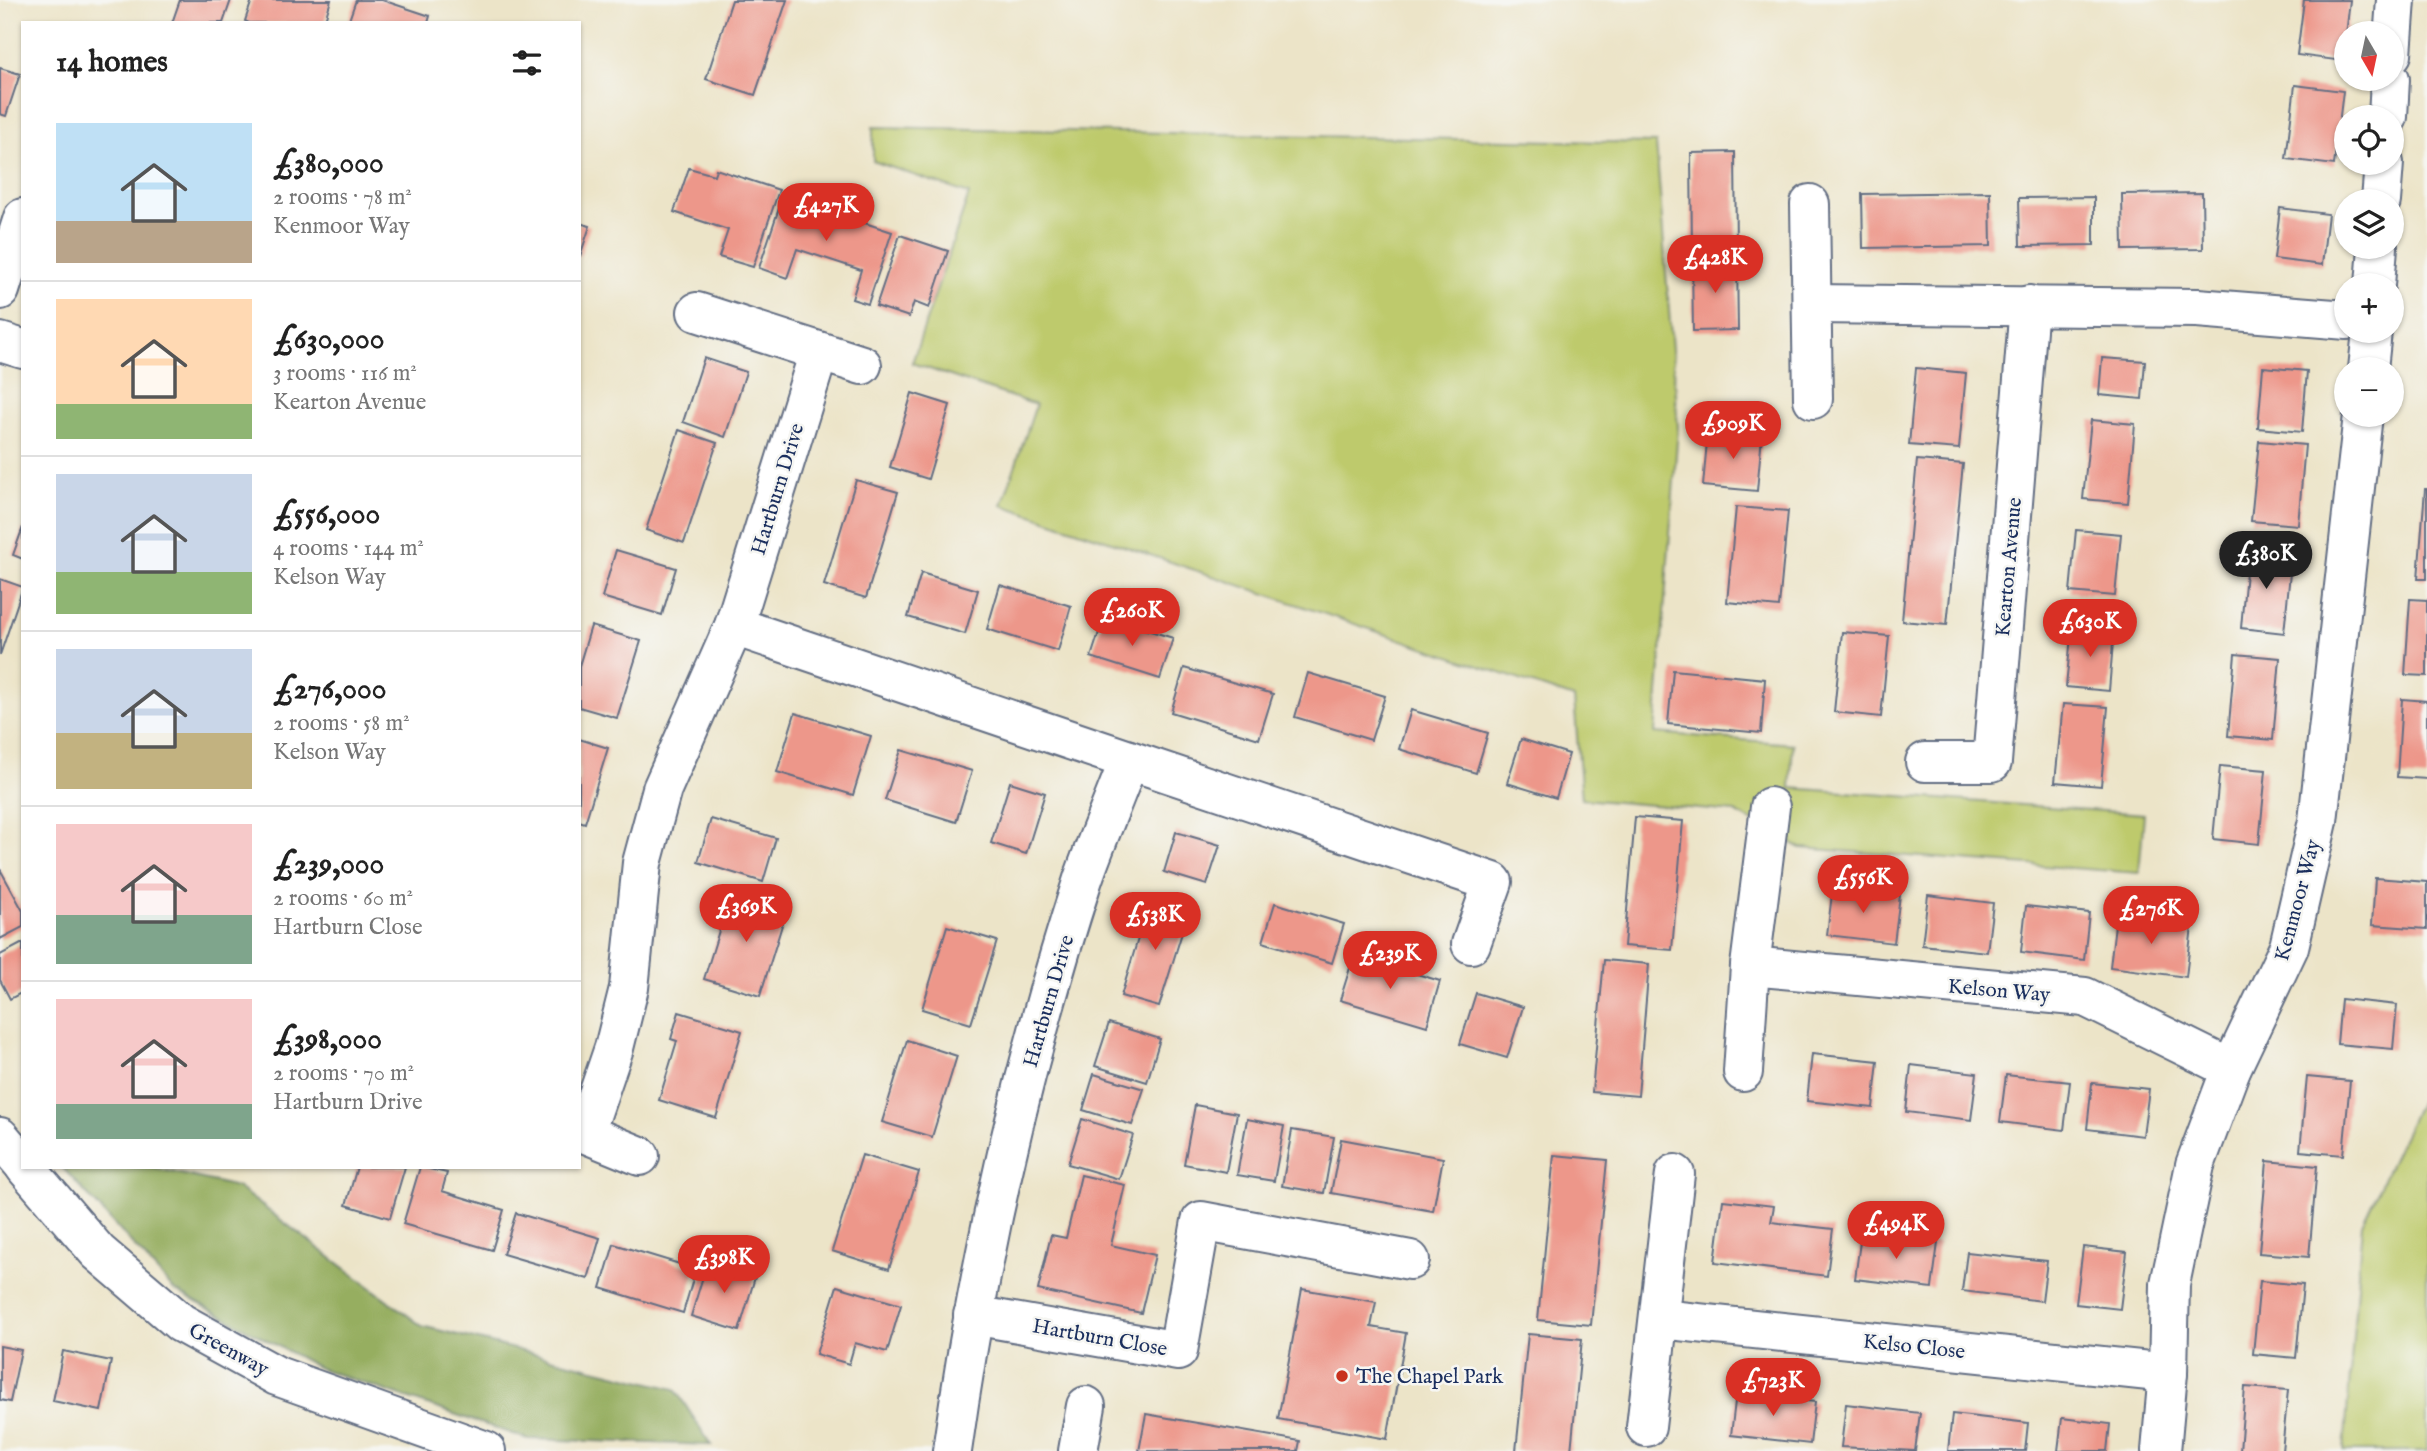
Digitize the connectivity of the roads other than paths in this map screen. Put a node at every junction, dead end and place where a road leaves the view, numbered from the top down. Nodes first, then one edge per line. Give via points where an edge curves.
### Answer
1 (2396, 0) edge
2 (2394, 21) edge
3 (1810, 204) dead end
4 (21, 224) edge
5 (0, 290) edge
6 (1812, 304) junction
7 (2029, 305) junction
8 (697, 312) dead end
9 (2334, 319) edge
10 (0, 342) edge
11 (21, 348) edge
12 (819, 352) junction
13 (862, 365) dead end
14 (1813, 400) dead end
15 (2362, 427) edge
16 (734, 626) junction
17 (1129, 760) junction
18 (1925, 762) dead end
19 (1770, 807) dead end
20 (1471, 944) dead end
21 (1750, 967) junction
22 (2231, 1069) junction
23 (1743, 1072) dead end
24 (582, 1132) edge
25 (0, 1137) edge
26 (640, 1156) dead end
27 (21, 1162) edge
28 (27, 1169) edge
29 (1675, 1174) dead end
30 (1410, 1260) dead end
31 (973, 1315) junction
32 (1660, 1319) junction
33 (2168, 1373) junction
34 (1087, 1406) dead end
35 (1646, 1427) dead end
36 (486, 1451) edge
37 (952, 1451) edge
38 (1077, 1451) edge
39 (2161, 1451) edge

1 - 2 street
3 - 6 street
4 - 5 street
6 - 7 street
6 - 14 street
7 - 9 street via 2197,308
7 - 18 street, Kearton Avenue via 1992,762
8 - 12 street
10 - 11 street
12 - 13 street
12 - 16 street, Hartburn Drive
15 - 22 street, Kenmoor Way via 2318,821 2289,947
16 - 17 street
16 - 24 street, Hartburn Drive via 662,789 642,863 629,988 614,1048
17 - 20 street via 1493,882
17 - 31 street, Hartburn Drive via 1084,878 1025,1082
19 - 21 street
21 - 22 street, Kelson Way via 2085,998
21 - 23 street
22 - 33 street, Kenmoor Way via 2195,1166 2170,1284
24 - 26 street
25 - 27 street, Greenway
28 - 36 street, Greenway via 98,1252 181,1323 277,1376
29 - 32 street
30 - 31 street, Hartburn Close via 1201,1221 1178,1351
31 - 37 street, Hartburn Drive
32 - 33 street, Kelso Close
32 - 35 street
33 - 39 street, Kenmoor Way
34 - 38 street

